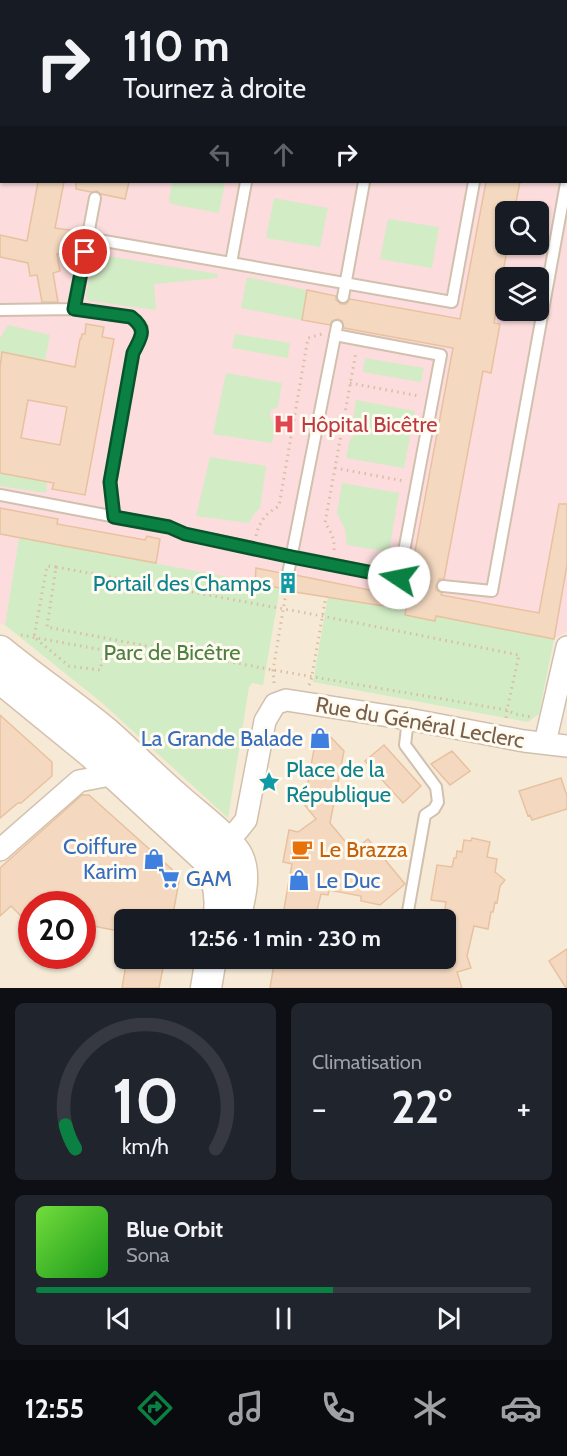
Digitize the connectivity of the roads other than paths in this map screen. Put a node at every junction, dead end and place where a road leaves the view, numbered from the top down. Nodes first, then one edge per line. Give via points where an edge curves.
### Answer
1 (246, 183) edge
2 (364, 183) edge
3 (474, 183) edge
4 (567, 183) edge
5 (95, 198) dead end
6 (563, 227) edge
7 (87, 238) junction
8 (231, 263) junction
9 (345, 284) junction
10 (343, 297) dead end
11 (74, 309) junction
12 (0, 310) edge
13 (0, 495) edge
14 (114, 517) junction
15 (292, 557) junction
16 (288, 574) dead end
17 (443, 586) dead end
18 (11, 643) edge
19 (567, 647) edge
20 (0, 678) edge
21 (408, 719) junction
22 (98, 742) junction
23 (545, 743) junction
24 (567, 746) edge
25 (115, 774) junction
26 (79, 780) junction
27 (0, 850) edge
28 (216, 850) junction
29 (218, 909) edge
30 (237, 909) edge
31 (408, 909) edge
32 (209, 969) edge
33 (226, 969) edge
34 (206, 988) edge
35 (223, 988) edge

1 - 8 lane
2 - 9 lane
3 - 9 lane via 452,302
4 - 6 lane
5 - 7 lane
6 - 17 lane via 492,591
7 - 8 lane
7 - 11 lane
8 - 9 lane
9 - 10 lane
11 - 12 lane
11 - 14 lane via 131,317 142,328 133,353 110,482
13 - 14 lane
14 - 15 lane
15 - 15 lane via 404,579 441,355 335,333
15 - 16 lane
18 - 22 main road via 22,670
19 - 23 street
20 - 22 main road
21 - 23 street, Rue du Général Leclerc
21 - 28 street, Rue du Général Leclerc via 286,700 274,704 265,721 246,820
21 - 31 lane via 405,744 436,787 438,801 425,815
22 - 25 main road
22 - 26 street
22 - 28 main road via 153,778
23 - 24 street, Rue du Général Leclerc
25 - 26 street
25 - 28 main road
26 - 27 street
28 - 29 main road via 213,869 219,887
28 - 30 main road via 236,853 239,859 242,880
32 - 34 main road
33 - 35 main road

